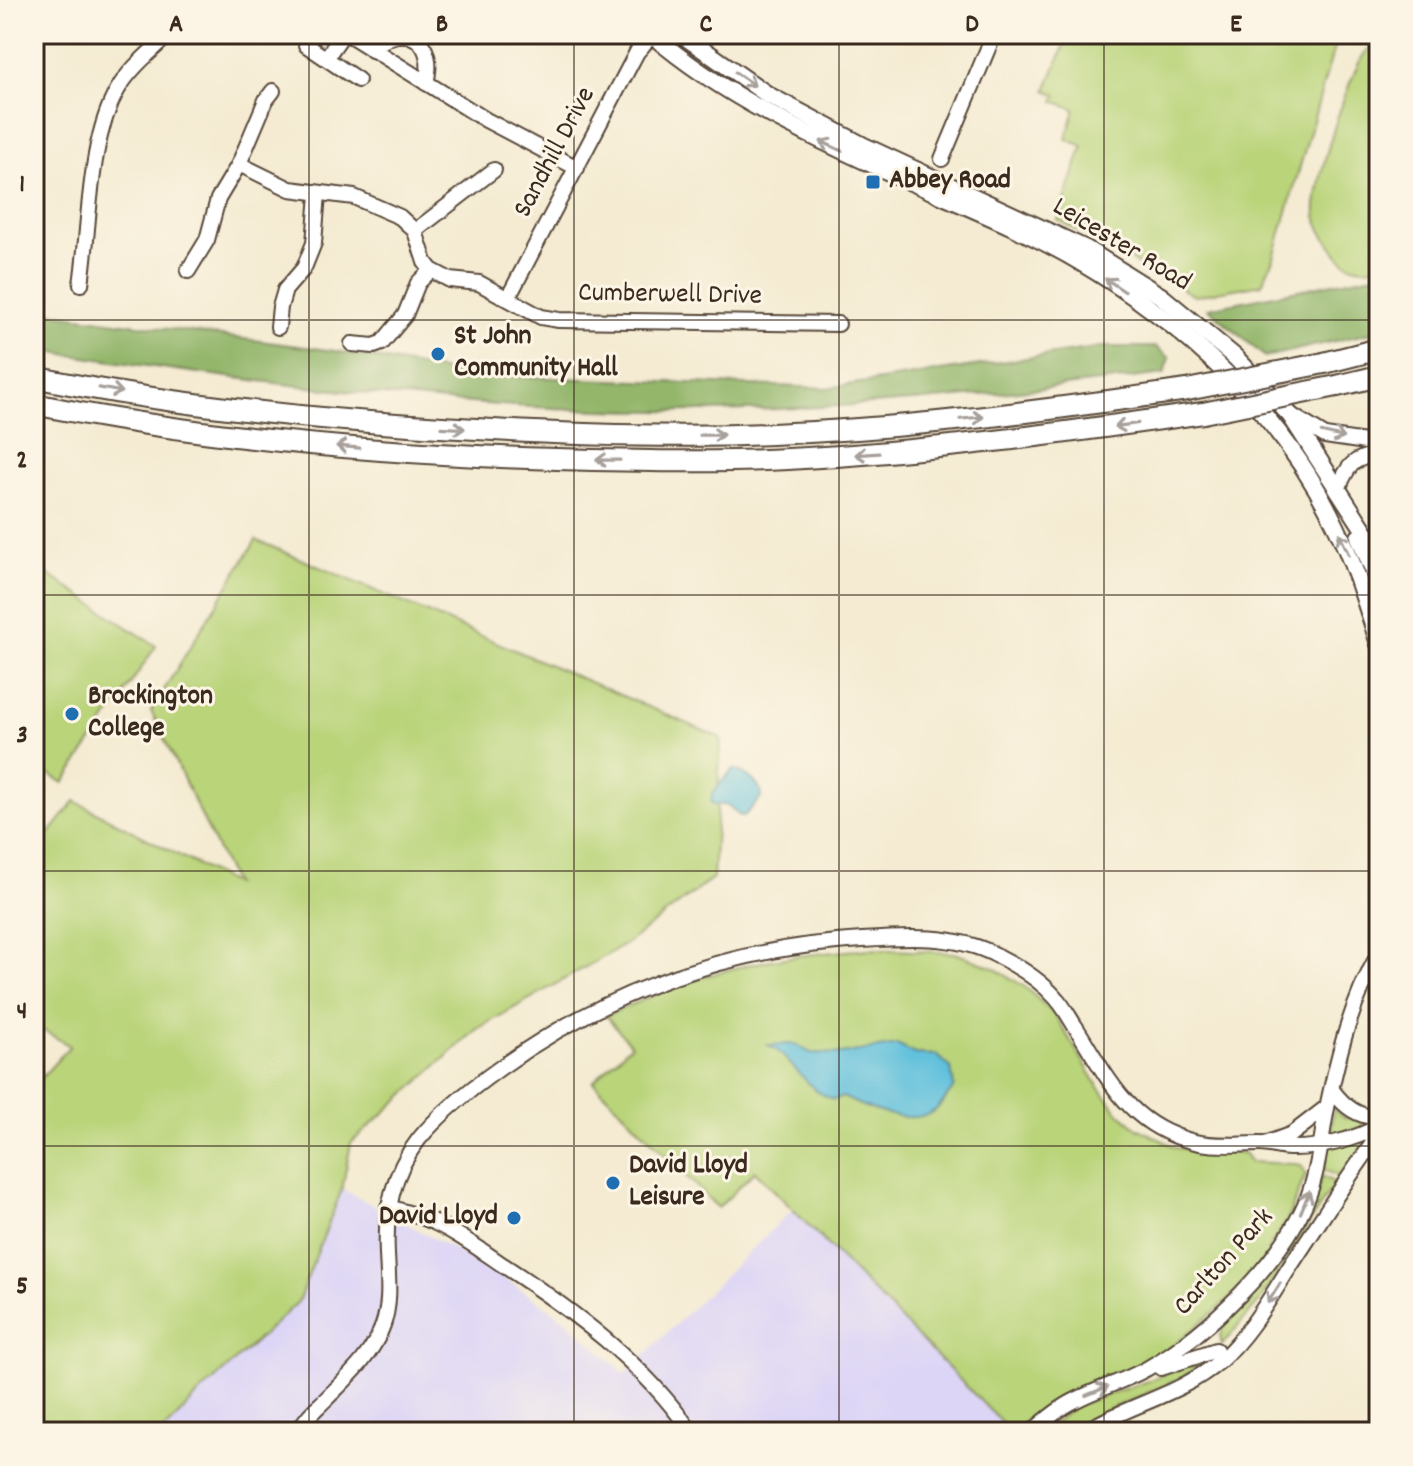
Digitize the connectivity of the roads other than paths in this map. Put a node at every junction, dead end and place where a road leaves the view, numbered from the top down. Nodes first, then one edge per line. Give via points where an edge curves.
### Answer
1 (169, 34) edge
2 (345, 34) edge
3 (652, 34) edge
4 (681, 34) edge
5 (994, 34) edge
6 (306, 45) dead end
7 (372, 50) junction
8 (326, 58) junction
9 (358, 80) dead end
10 (426, 83) junction
11 (264, 94) dead end
12 (942, 159) dead end
13 (239, 164) junction
14 (577, 168) junction
15 (494, 170) dead end
16 (318, 194) junction
17 (415, 231) junction
18 (431, 270) junction
19 (188, 271) dead end
20 (81, 284) dead end
21 (508, 298) junction
22 (838, 324) dead end
23 (278, 327) dead end
24 (352, 344) dead end
25 (1379, 349) edge
26 (1379, 376) edge
27 (34, 377) edge
28 (34, 404) edge
29 (1290, 415) junction
30 (1379, 444) edge
31 (1379, 455) edge
32 (1340, 494) junction
33 (1379, 553) edge
34 (1379, 583) edge
35 (1379, 644) edge
36 (1379, 953) edge
37 (1332, 1090) junction
38 (1327, 1107) junction
39 (1379, 1117) edge
40 (1379, 1126) edge
41 (1379, 1135) edge
42 (1265, 1144) junction
43 (1322, 1145) junction
44 (388, 1207) junction
45 (1216, 1350) dead end
46 (1126, 1378) junction
47 (299, 1432) edge
48 (691, 1432) edge
49 (1032, 1432) edge
50 (1084, 1432) edge

1 - 20 street via 120,85 109,106 99,140
2 - 7 street
2 - 8 street
3 - 14 street, Sandhill Drive via 637,52
35 -> 3 main road, Leicester Road via 1350,558 1296,457 1247,395 1178,331 1076,260 798,130 724,88
4 -> 29 main road, Leicester Road via 815,121 1086,249 1196,323
5 - 12 street
6 - 8 street
7 - 10 street
7 - 10 street via 391,36 415,37 429,55
8 - 9 street
10 - 14 street
11 - 13 street
13 - 16 street via 290,189
13 - 19 street via 218,199 207,240 193,248
14 - 21 street, Sandhill Drive
15 - 17 street
16 - 17 street via 354,197 400,217
16 - 23 street via 309,271 285,290
17 - 18 street
18 - 21 street, Cumberwell Drive via 450,280 479,283
18 - 24 street via 382,343
21 - 22 street, Cumberwell Drive via 541,317 559,320
27 -> 25 highway, bridge via 333,420 525,432 789,433 918,424 1187,390
26 -> 28 highway, bridge via 1203,413 1023,438 785,459 477,457 366,449 253,438
29 -> 30 street via 1325,436
29 - 32 main road, Leicester Road
31 - 32 street via 1346,468
32 - 33 main road
32 - 34 main road
36 - 37 street, Carlton Park via 1346,1023
37 - 38 street, Carlton Park
37 - 39 street via 1344,1106
38 - 42 street via 1292,1134
38 - 43 street, Carlton Park
40 - 43 street
41 -> 50 street, Carlton Park via 1269,1301 1221,1360 1190,1382
42 - 43 street
42 - 44 street via 1199,1143 1145,1121 1119,1096 1058,999 1037,979 994,954 932,938 822,942 724,959 575,1018 444,1113 418,1140 395,1179
46 -> 43 street, Carlton Park via 1194,1338 1252,1280 1299,1218
44 - 47 street via 384,1322 371,1352
44 - 48 street via 425,1218 472,1244 566,1308 644,1376
45 - 46 street
49 -> 46 street, Carlton Park via 1077,1399

